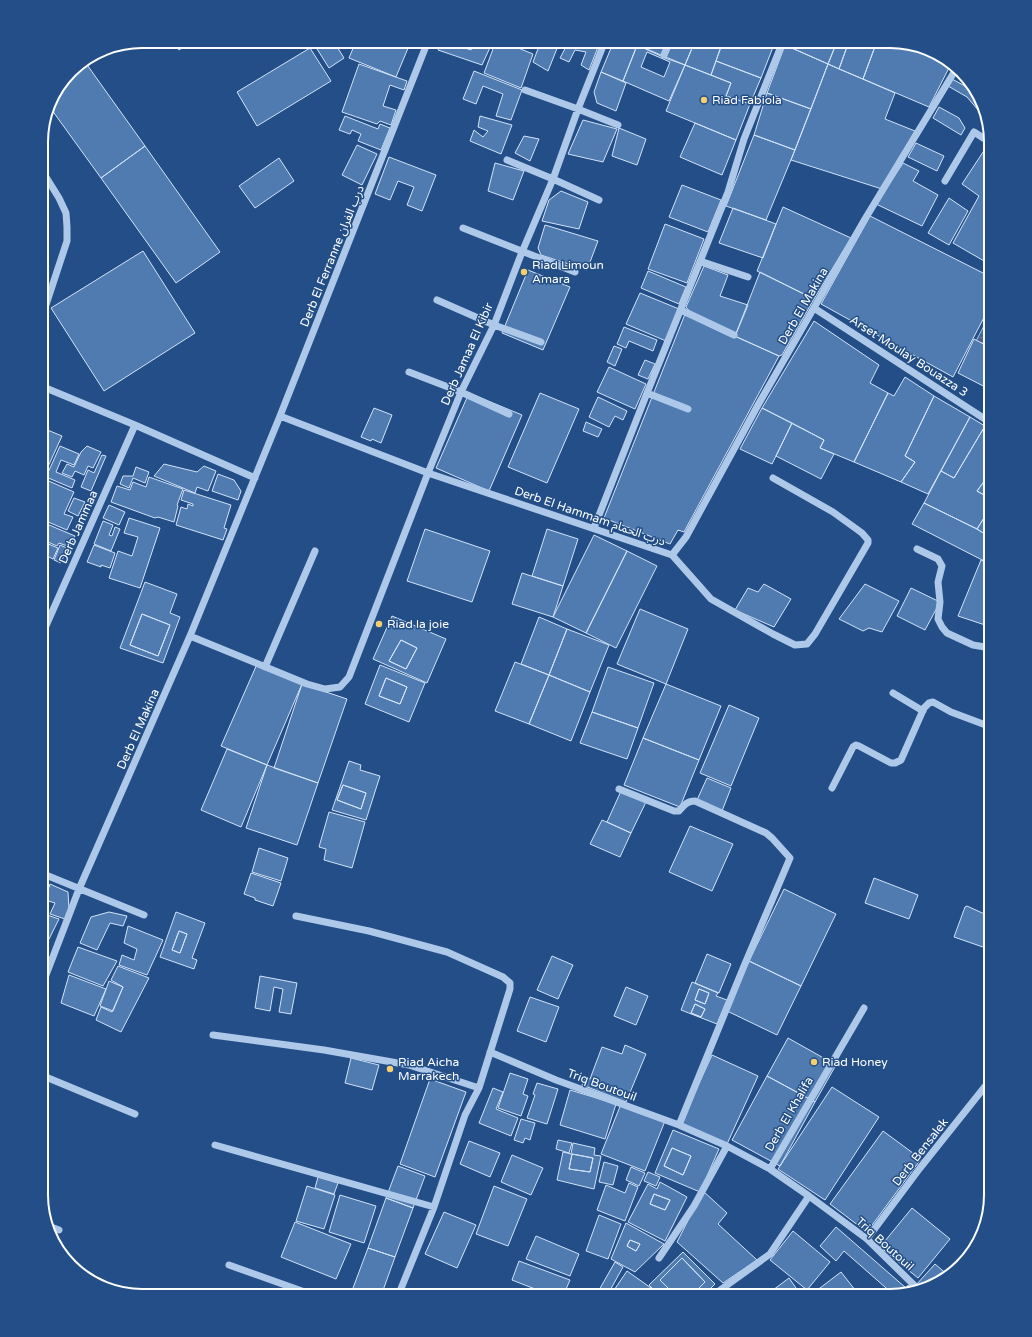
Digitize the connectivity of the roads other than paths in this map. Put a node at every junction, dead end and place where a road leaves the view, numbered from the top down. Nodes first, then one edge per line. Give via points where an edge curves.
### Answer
1 (425, 48) edge
2 (603, 48) edge
3 (667, 48) edge
4 (780, 48) edge
5 (664, 55) dead end
6 (954, 73) edge
7 (525, 90) dead end
8 (578, 109) junction
9 (618, 125) dead end
10 (984, 138) edge
11 (507, 160) dead end
12 (553, 179) junction
13 (48, 180) edge
14 (945, 181) dead end
15 (599, 200) dead end
16 (463, 228) dead end
17 (522, 252) junction
18 (700, 261) junction
19 (575, 272) dead end
20 (748, 277) dead end
21 (48, 299) edge
22 (437, 300) dead end
23 (814, 308) junction
24 (681, 310) junction
25 (494, 325) junction
26 (734, 335) dead end
27 (541, 342) dead end
28 (409, 372) dead end
29 (48, 389) edge
30 (461, 392) junction
31 (646, 393) junction
32 (688, 409) dead end
33 (509, 414) dead end
34 (280, 416) junction
35 (984, 418) edge
36 (135, 425) junction
37 (428, 473) junction
38 (255, 478) junction
39 (773, 478) dead end
40 (594, 528) junction
41 (916, 549) dead end
42 (315, 551) dead end
43 (672, 555) junction
44 (48, 621) edge
45 (190, 636) junction
46 (984, 647) edge
47 (265, 667) junction
48 (893, 693) dead end
49 (923, 712) junction
50 (984, 724) edge
51 (832, 788) dead end
52 (619, 789) dead end
53 (48, 876) edge
54 (79, 889) junction
55 (144, 915) dead end
56 (296, 916) dead end
57 (48, 970) edge
58 (864, 1008) dead end
59 (213, 1035) dead end
60 (490, 1052) junction
61 (48, 1078) edge
62 (479, 1088) junction
63 (984, 1088) edge
64 (135, 1114) dead end
65 (679, 1125) junction
66 (215, 1145) dead end
67 (727, 1146) junction
68 (770, 1169) junction
69 (809, 1196) junction
70 (434, 1208) junction
71 (54, 1228) edge
72 (59, 1230) dead end
73 (867, 1240) junction
74 (659, 1258) dead end
75 (229, 1265) dead end
76 (915, 1286) edge
77 (296, 1289) edge
78 (401, 1289) edge
79 (722, 1289) edge

1 - 34 street, Derb El Ferranne درب الفران
2 - 8 street, Derb Jamaa El Kibir
3 - 5 street
4 - 18 street
6 - 23 street, Derb El Makina
7 - 8 street
8 - 9 street
8 - 12 street, Derb Jamaa El Kibir
10 - 14 street via 974,132
11 - 12 street
12 - 15 street
12 - 17 street, Derb Jamaa El Kibir
13 - 21 street via 66,213 67,227 67,241
16 - 17 street
17 - 19 street
17 - 25 street, Derb Jamaa El Kibir
18 - 20 street
18 - 24 street
22 - 25 street
23 - 35 street, Arset Moulay Bouazza 3
23 - 43 street, Derb El Makina via 686,537
24 - 26 street
24 - 31 street
25 - 27 street
25 - 30 street, Derb Jamaa El Kibir
28 - 30 street
29 - 36 street
30 - 33 street
30 - 37 street, Derb Jamaa El Kibir
31 - 32 street
31 - 40 street
34 - 37 street, Derb El Hammam درب الحمام
34 - 38 street, Derb El Ferranne درب الفران
36 - 38 street
36 - 44 street, Derb Jammaa
37 - 40 street, Derb El Hammam درب الحمام
37 - 47 street, Derb Jamaa El Kibir via 349,677 340,687 325,689
38 - 45 street, Derb El Makina
39 - 43 street, Derb El Hammam درب الحمام via 833,512 868,540 807,644 795,645 711,599
40 - 43 street, Derb El Hammam درب الحمام
41 - 46 street via 941,562 938,620 942,628 973,645
42 - 47 street
45 - 47 street
45 - 54 street, Derb El Makina
48 - 49 street
49 - 50 street via 926,705 933,702
49 - 51 street via 901,760 891,763 856,745
52 - 65 street via 674,812 680,811 685,803 695,801 766,833 790,858
53 - 54 street
54 - 55 street
54 - 57 street, Derb El Makina
56 - 60 street via 369,931 447,952 508,980 510,989
58 - 68 street, Derb El Khalifa
59 - 62 street via 409,1065
60 - 62 street
60 - 65 street, Triq Boutouil via 556,1080
61 - 64 street
62 - 70 street via 465,1115
63 - 73 street, Derb Bensalek
65 - 67 street, Triq Boutouil
66 - 70 street
67 - 68 street, Triq Boutouil
67 - 74 street via 694,1206
68 - 69 street, Triq Boutouil
69 - 73 street, Triq Boutouil
69 - 79 street via 770,1254
70 - 78 street
71 - 72 street
73 - 76 street, Triq Boutouil
75 - 77 street

